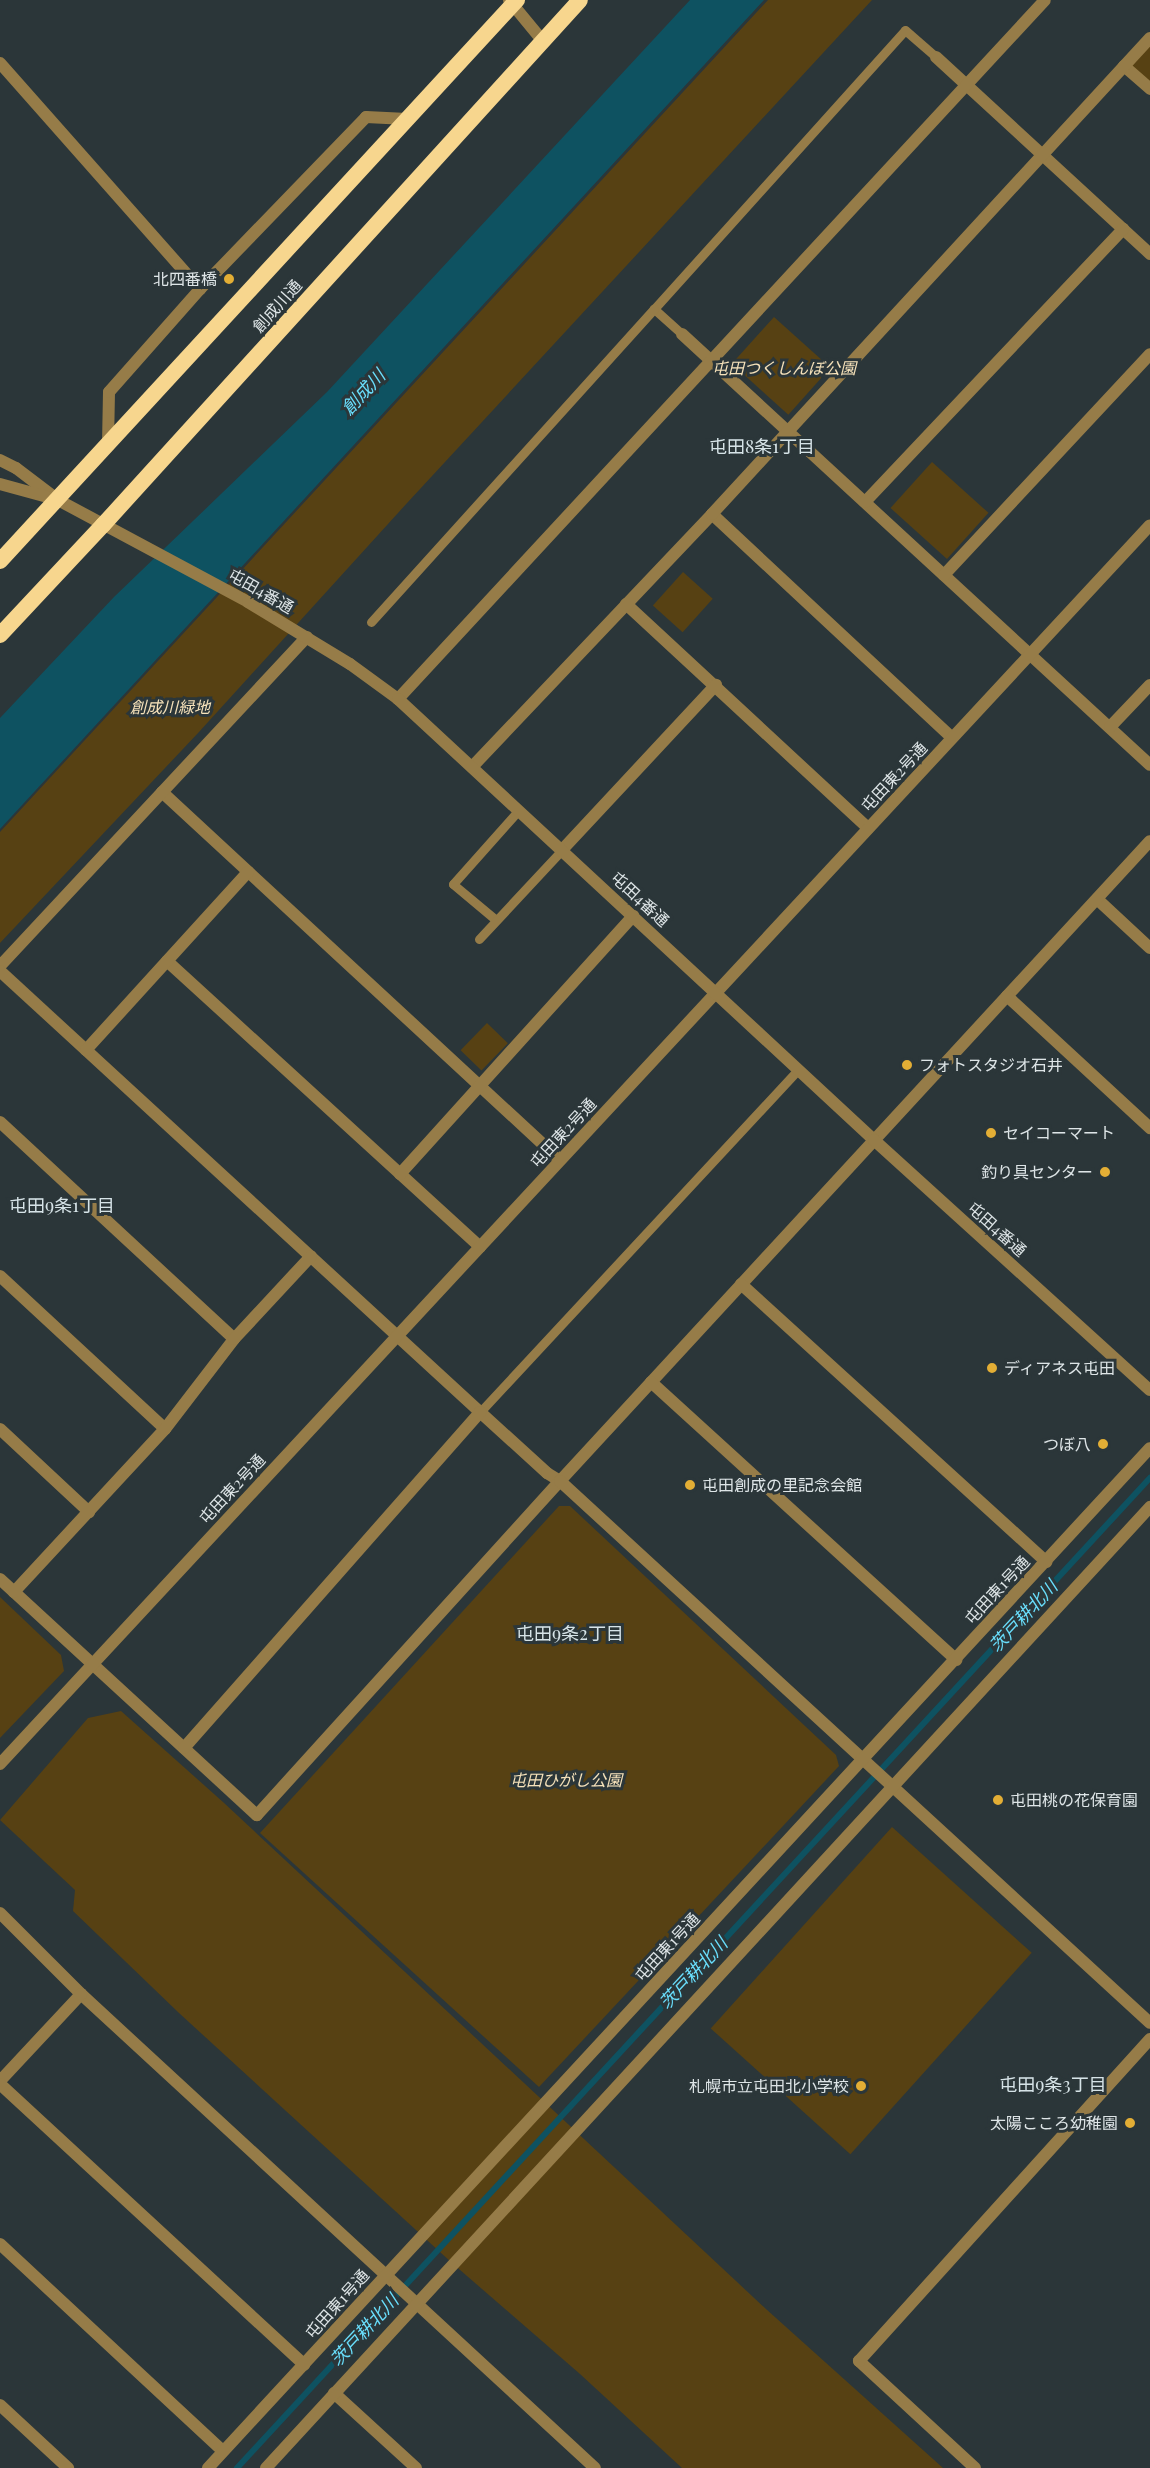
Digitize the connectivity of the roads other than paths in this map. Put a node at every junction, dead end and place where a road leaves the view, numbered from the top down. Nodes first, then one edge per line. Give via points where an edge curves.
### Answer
1 (580, 0) edge
2 (1045, 0) edge
3 (513, 2) edge
4 (1150, 38) edge
5 (542, 40) junction
6 (936, 57) joint
7 (0, 63) edge
8 (1124, 66) junction
9 (967, 85) junction
10 (1150, 89) edge
11 (407, 119) junction
12 (1042, 155) junction
13 (1123, 229) junction
14 (1150, 254) edge
15 (200, 289) junction
16 (654, 309) junction
17 (682, 334) joint
18 (1150, 354) edge
19 (711, 360) junction
20 (788, 430) junction
21 (108, 444) junction
22 (0, 460) edge
23 (0, 484) edge
24 (58, 500) junction
25 (865, 502) junction
26 (712, 514) junction
27 (103, 525) junction
28 (1150, 525) edge
29 (0, 561) edge
30 (944, 575) junction
31 (626, 604) junction
32 (371, 622) dead end
33 (0, 635) edge
34 (307, 637) junction
35 (1030, 655) junction
36 (716, 685) junction
37 (1150, 685) edge
38 (398, 699) junction
39 (1110, 728) junction
40 (952, 738) junction
41 (1150, 765) edge
42 (472, 766) junction
43 (162, 792) junction
44 (519, 810) junction
45 (868, 828) junction
46 (1150, 841) edge
47 (562, 850) junction
48 (248, 872) junction
49 (1097, 899) junction
50 (633, 916) junction
51 (496, 920) junction
52 (479, 939) dead end
53 (1150, 948) edge
54 (167, 961) junction
55 (0, 966) edge
56 (0, 971) edge
57 (716, 993) junction
58 (1007, 996) junction
59 (86, 1050) junction
60 (799, 1069) junction
61 (480, 1086) junction
62 (0, 1122) edge
63 (1150, 1128) edge
64 (874, 1140) junction
65 (560, 1160) junction
66 (400, 1174) junction
67 (480, 1247) junction
68 (311, 1256) junction
69 (0, 1276) edge
70 (741, 1284) junction
71 (397, 1336) junction
72 (234, 1339) junction
73 (651, 1382) junction
74 (1150, 1390) edge
75 (480, 1412) junction
76 (0, 1429) edge
77 (165, 1429) junction
78 (1150, 1448) edge
79 (560, 1481) junction
80 (1150, 1507) edge
81 (89, 1512) junction
82 (1046, 1562) junction
83 (0, 1579) edge
84 (14, 1592) junction
85 (956, 1659) junction
86 (93, 1664) junction
87 (184, 1748) junction
88 (867, 1762) junction
89 (0, 1764) edge
90 (890, 1783) junction
91 (3, 1922) edge
92 (81, 1994) junction
93 (1150, 2023) edge
94 (1150, 2039) edge
95 (0, 2083) edge
96 (0, 2244) edge
97 (390, 2277) junction
98 (412, 2299) junction
99 (304, 2365) junction
100 (334, 2393) junction
101 (0, 2405) edge
102 (223, 2451) junction
103 (68, 2468) edge
104 (208, 2468) edge
105 (266, 2468) edge
106 (416, 2468) edge
107 (595, 2468) edge
108 (975, 2468) edge

1 - 5 highway, 創成川通
2 - 9 street
3 - 5 street
3 - 11 highway, 創成川通
4 - 8 street
5 - 27 highway, 創成川通
6 - 9 street
6 - 16 lane via 905,30
7 - 15 street
8 - 10 street
8 - 12 street
9 - 12 street
9 - 19 street
11 - 15 street via 366,117
11 - 21 highway, 創成川通
12 - 13 street
12 - 20 street
13 - 14 street
13 - 25 street
15 - 21 street via 109,392
16 - 17 lane
16 - 32 lane
17 - 19 street
18 - 30 street
19 - 20 street
19 - 38 street
20 - 25 street
20 - 26 street
21 - 24 highway, 創成川通
22 - 24 street
23 - 24 street
24 - 27 street, 屯田4番通
24 - 29 highway, 創成川通
25 - 30 street
26 - 31 street
26 - 40 street
27 - 33 highway, 創成川通
27 - 34 street, 屯田4番通
28 - 35 street, 屯田東2号通
30 - 35 street
31 - 36 street
31 - 42 street
34 - 38 street, 屯田4番通
34 - 43 street
35 - 39 street
35 - 40 street, 屯田東2号通
36 - 45 street
36 - 47 street
37 - 39 street
38 - 42 street, 屯田4番通
39 - 41 street
40 - 45 street, 屯田東2号通
42 - 44 street, 屯田4番通
43 - 48 street
43 - 55 street
44 - 47 street, 屯田4番通
44 - 51 lane via 453,884
45 - 57 street, 屯田東2号通
46 - 49 street
47 - 50 street, 屯田4番通
47 - 51 lane
48 - 54 street
48 - 61 street
49 - 53 street
49 - 58 street
50 - 57 street, 屯田4番通
50 - 61 street
51 - 52 lane
54 - 59 street
54 - 66 street
56 - 59 street
57 - 60 street, 屯田4番通
57 - 65 street, 屯田東2号通
58 - 63 street
58 - 64 street
59 - 68 street
60 - 64 street, 屯田4番通
60 - 75 lane
61 - 65 street
61 - 66 street
62 - 72 street
64 - 70 street
64 - 74 street, 屯田4番通
65 - 67 street, 屯田東2号通
66 - 67 street
67 - 71 street, 屯田東2号通
68 - 71 street
68 - 72 street
69 - 77 street
70 - 73 street
70 - 82 street
71 - 75 street
71 - 86 street, 屯田東2号通
72 - 77 street
73 - 79 street
73 - 85 street
75 - 79 street
75 - 87 street
76 - 81 street
77 - 81 street
78 - 82 street, 屯田東1号通
79 - 87 street via 257,1815
79 - 88 street
80 - 90 street
81 - 84 street
82 - 85 street, 屯田東1号通
83 - 84 street
84 - 86 street
85 - 88 street, 屯田東1号通
86 - 87 street
86 - 89 street, 屯田東2号通
88 - 90 street
88 - 97 street, 屯田東1号通
90 - 93 street
90 - 98 street
91 - 92 street
92 - 95 street
92 - 97 street
94 - 108 street via 859,2361
95 - 99 street
96 - 102 street
97 - 98 street
97 - 99 street, 屯田東1号通
98 - 100 street
98 - 107 street
99 - 102 street, 屯田東1号通
100 - 105 street
100 - 106 street
101 - 103 street
102 - 104 street, 屯田東1号通

